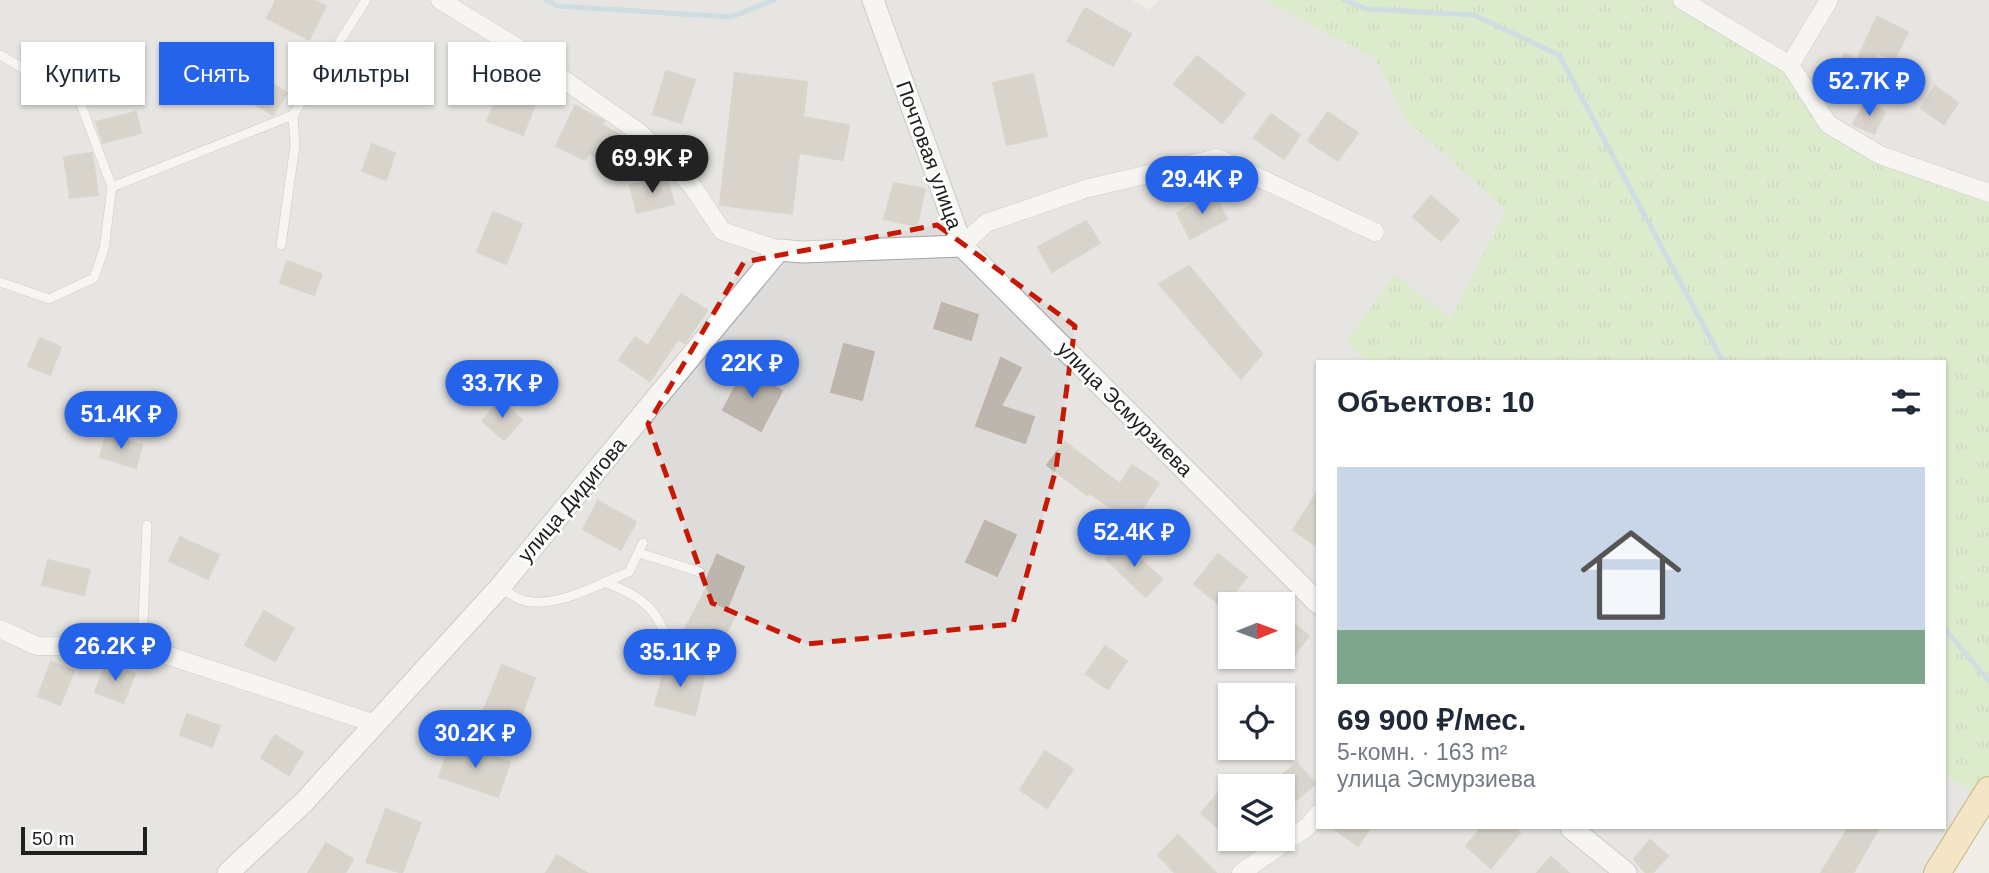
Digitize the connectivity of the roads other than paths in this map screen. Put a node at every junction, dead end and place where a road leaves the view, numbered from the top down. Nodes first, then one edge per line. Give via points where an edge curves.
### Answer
1 (366, 0) edge
2 (440, 0) edge
3 (873, 0) edge
4 (1682, 0) edge
5 (1829, 0) edge
6 (0, 55) edge
7 (1790, 65) junction
8 (293, 115) junction
9 (112, 187) junction
10 (1989, 193) edge
11 (1375, 232) dead end
12 (281, 245) dead end
13 (962, 246) junction
14 (779, 250) junction
15 (0, 282) edge
16 (147, 525) dead end
17 (643, 543) dead end
18 (639, 553) junction
19 (699, 572) dead end
20 (604, 582) junction
21 (500, 587) junction
22 (1316, 601) edge
23 (0, 629) edge
24 (142, 646) junction
25 (674, 656) dead end
26 (373, 723) junction
27 (1989, 790) edge
28 (1316, 816) edge
29 (1572, 829) edge
30 (228, 873) edge
31 (1241, 873) edge
32 (1626, 873) edge
33 (1937, 873) edge

1 - 8 lane
2 - 14 street via 640,133 693,187 722,231
3 - 13 street, Почтовая улица
4 - 7 street
5 - 7 street
6 - 9 lane via 80,102
7 - 10 street via 1828,124 1881,155
8 - 9 lane
8 - 12 lane via 295,145
9 - 15 lane via 104,249 94,278 49,299
11 - 13 street, Почтовая улица via 1217,158 1085,189 986,223
13 - 14 street
13 - 22 street, улица Эсмурзиева
14 - 21 street, улица Дидигова
16 - 24 lane
17 - 18 lane
18 - 19 lane
18 - 20 lane via 629,572
20 - 21 lane via 541,602 522,600
20 - 25 lane via 646,604 661,620
21 - 26 street, улица Дидигова
23 - 24 street via 37,646
24 - 26 street
26 - 30 street, улица Дидигова via 304,802
27 - 33 main road
28 - 31 street
29 - 32 street

